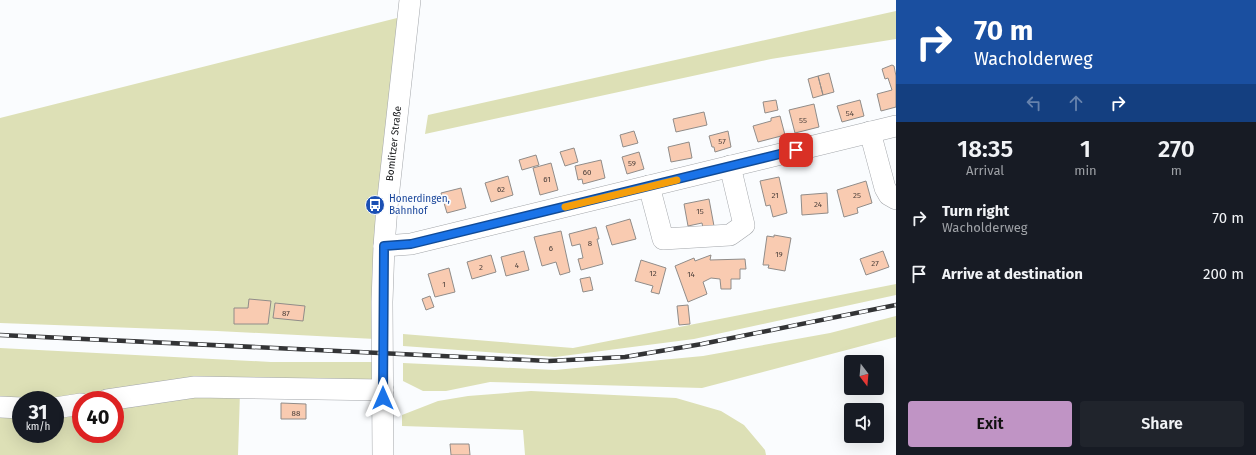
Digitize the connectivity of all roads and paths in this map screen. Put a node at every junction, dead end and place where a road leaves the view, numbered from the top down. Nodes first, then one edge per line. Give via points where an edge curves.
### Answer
1 (410, 0) edge
2 (896, 126) edge
3 (870, 132) junction
4 (730, 166) junction
5 (649, 186) junction
6 (896, 199) edge
7 (384, 246) junction
8 (383, 390) junction
9 (124, 398) edge
10 (0, 407) edge
11 (12, 408) edge
12 (383, 455) edge

1 - 7 street, Bomlitzer Straße
2 - 3 street
3 - 4 street
3 - 6 street via 885,188 889,195
4 - 5 street
4 - 5 street via 744,225 730,235 663,239
5 - 7 street via 411,244
7 - 8 street, Bomlitzer Straße
8 - 9 street via 195,387
8 - 12 street, Bomlitzer Straße
10 - 11 street

